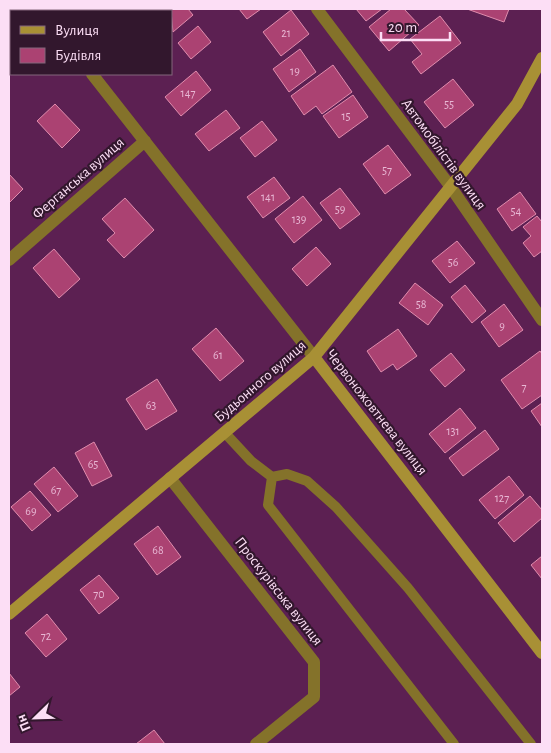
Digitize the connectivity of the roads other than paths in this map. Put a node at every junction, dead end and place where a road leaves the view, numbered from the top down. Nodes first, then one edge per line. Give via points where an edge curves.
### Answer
1 (317, 9) edge
2 (542, 58) edge
3 (93, 75) edge
4 (146, 141) junction
5 (450, 186) junction
6 (9, 260) edge
7 (542, 320) edge
8 (314, 358) junction
9 (225, 434) junction
10 (272, 477) junction
11 (170, 478) junction
12 (9, 614) edge
13 (542, 653) edge
14 (256, 744) edge
15 (454, 744) edge
16 (531, 744) edge

1 - 5 street, Автомобілістів вулиця
2 - 5 main road, Будьонного вулиця via 517,104
3 - 4 street, Червоножовтнева вулиця
4 - 6 street, Ферганська вулиця
4 - 8 street, Червоножовтнева вулиця
5 - 7 street, Автомобілістів вулиця
5 - 8 main road, Будьонного вулиця
8 - 9 main road, Будьонного вулиця
8 - 13 main road, Червоножовтнева вулиця
9 - 10 lane
9 - 11 main road, Будьонного вулиця
10 - 15 lane via 268,505
10 - 16 lane via 288,474 308,480 336,507 408,588
11 - 12 main road, Будьонного вулиця
11 - 14 street, Проскурівська вулиця via 314,662 314,697

